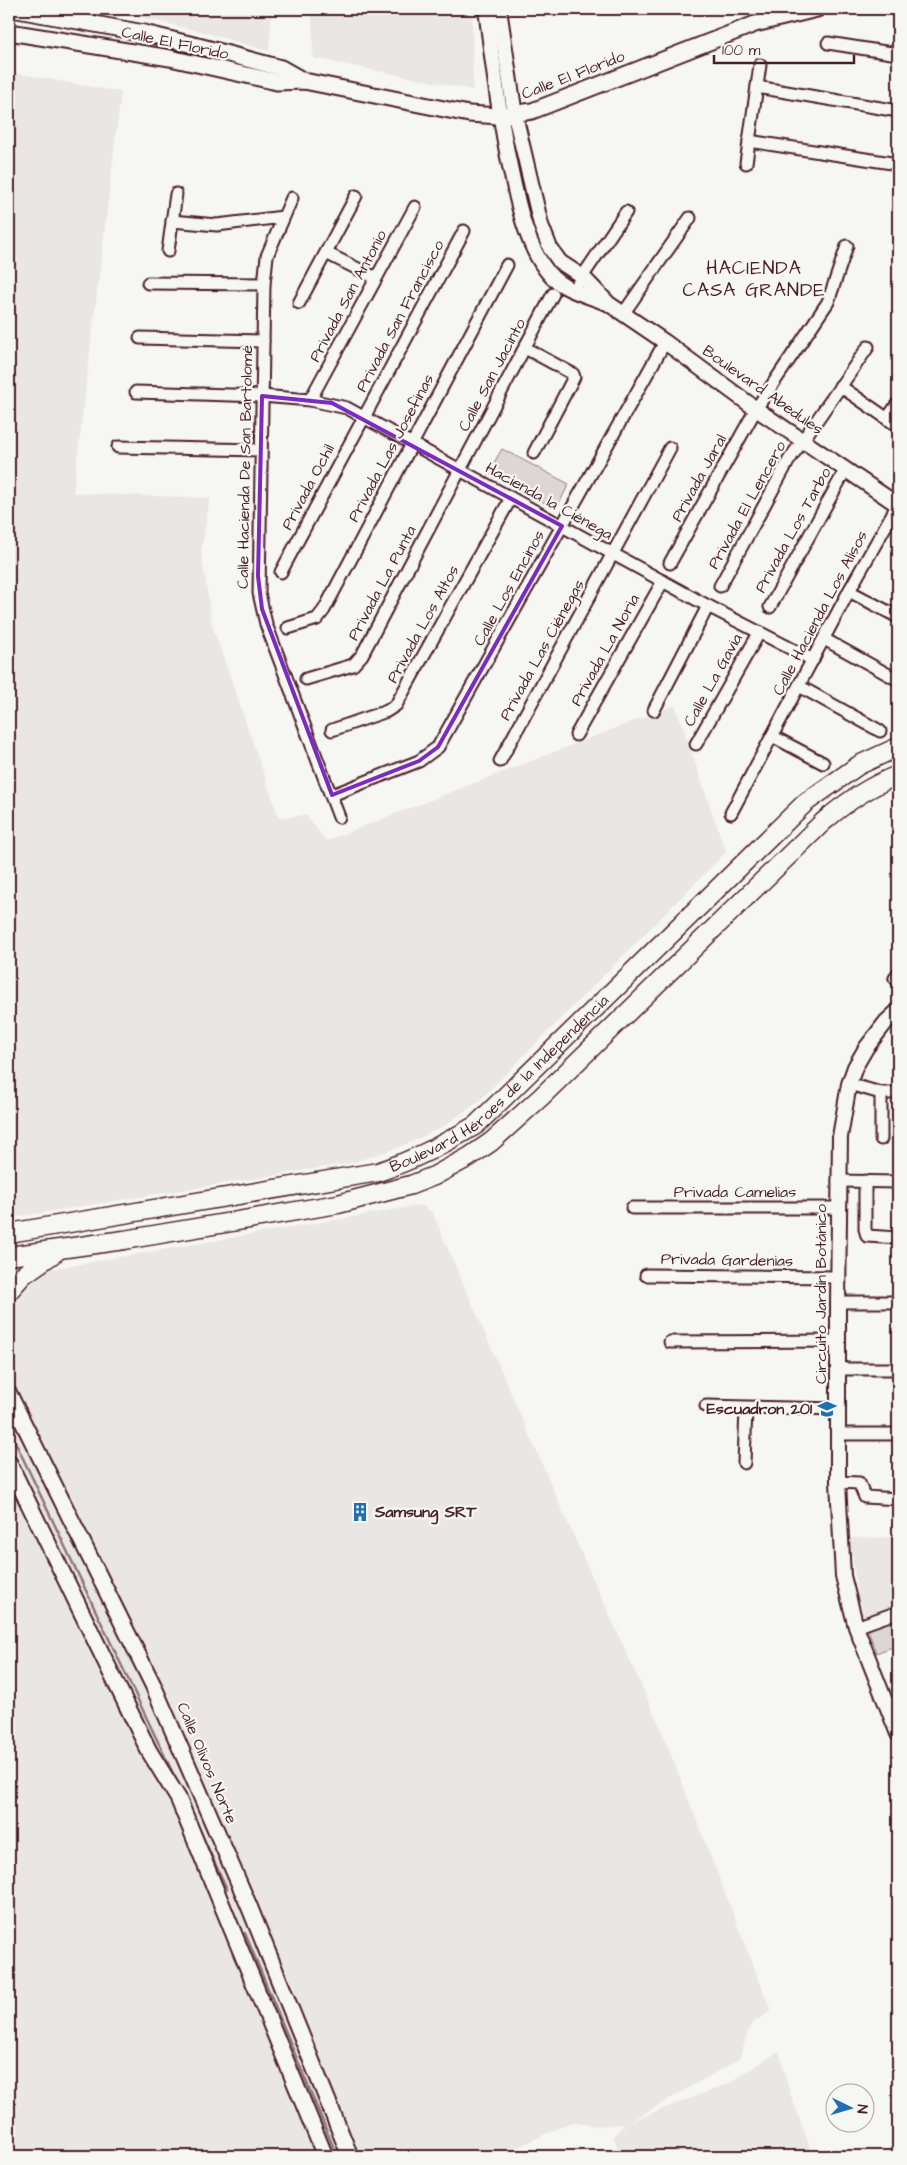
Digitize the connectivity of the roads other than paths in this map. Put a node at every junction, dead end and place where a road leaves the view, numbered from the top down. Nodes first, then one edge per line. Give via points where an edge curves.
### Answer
1 (12, 9) edge
2 (486, 9) edge
3 (499, 9) edge
4 (817, 9) edge
5 (9, 32) edge
6 (828, 42) dead end
7 (898, 54) edge
8 (760, 65) dead end
9 (304, 82) junction
10 (757, 87) junction
11 (898, 111) edge
12 (515, 115) junction
13 (499, 116) junction
14 (748, 141) junction
15 (746, 163) dead end
16 (898, 164) edge
17 (176, 194) dead end
18 (356, 196) dead end
19 (292, 198) dead end
20 (415, 207) dead end
21 (626, 212) dead end
22 (283, 217) junction
23 (690, 218) dead end
24 (172, 222) junction
25 (464, 231) dead end
26 (847, 246) dead end
27 (168, 251) dead end
28 (326, 252) junction
29 (507, 265) dead end
30 (583, 277) junction
31 (376, 278) junction
32 (148, 283) dead end
33 (264, 284) junction
34 (574, 290) junction
35 (553, 294) dead end
36 (299, 303) dead end
37 (609, 304) junction
38 (623, 314) junction
39 (140, 338) dead end
40 (263, 341) junction
41 (665, 342) junction
42 (868, 347) dead end
43 (525, 348) junction
44 (840, 386) junction
45 (136, 392) dead end
46 (262, 396) junction
47 (310, 400) junction
48 (898, 403) edge
49 (756, 409) junction
50 (364, 417) junction
51 (886, 419) junction
52 (898, 426) edge
53 (803, 440) junction
54 (411, 444) junction
55 (118, 447) dead end
56 (670, 448) dead end
57 (260, 450) junction
58 (534, 453) dead end
59 (846, 468) junction
60 (459, 470) junction
61 (511, 498) junction
62 (898, 505) edge
63 (562, 526) junction
64 (613, 554) junction
65 (670, 563) dead end
66 (281, 572) dead end
67 (663, 581) junction
68 (720, 586) dead end
69 (849, 591) junction
70 (708, 606) junction
71 (770, 608) dead end
72 (898, 617) edge
73 (288, 628) dead end
74 (759, 633) junction
75 (824, 639) junction
76 (813, 660) junction
77 (306, 680) dead end
78 (898, 680) edge
79 (799, 686) junction
80 (654, 710) dead end
81 (332, 730) dead end
82 (880, 731) dead end
83 (576, 735) dead end
84 (772, 736) junction
85 (696, 744) dead end
86 (898, 747) edge
87 (500, 761) dead end
88 (823, 763) dead end
89 (898, 775) edge
90 (332, 795) junction
91 (731, 813) dead end
92 (339, 816) dead end
93 (898, 973) edge
94 (898, 981) edge
95 (898, 1011) edge
96 (849, 1084) junction
97 (510, 1090) junction
98 (881, 1093) junction
99 (898, 1094) edge
100 (881, 1139) dead end
101 (491, 1142) junction
102 (838, 1181) junction
103 (865, 1182) junction
104 (898, 1182) edge
105 (632, 1208) dead end
106 (838, 1208) junction
107 (14, 1231) edge
108 (898, 1238) edge
109 (58, 1250) junction
110 (9, 1256) edge
111 (646, 1275) dead end
112 (838, 1277) junction
113 (9, 1291) edge
114 (838, 1302) junction
115 (898, 1302) edge
116 (839, 1341) junction
117 (670, 1342) dead end
118 (839, 1368) junction
119 (898, 1368) edge
120 (9, 1394) edge
121 (706, 1406) dead end
122 (746, 1408) junction
123 (839, 1409) junction
124 (839, 1434) junction
125 (898, 1434) edge
126 (9, 1463) edge
127 (744, 1463) dead end
128 (838, 1482) junction
129 (898, 1499) edge
130 (898, 1612) edge
131 (856, 1627) junction
132 (892, 1704) edge
133 (898, 1734) edge
134 (325, 2156) edge
135 (350, 2156) edge

1 - 9 main road, Calle El Florido via 202,47 281,68
2 - 13 street, Boulevard Abedules
3 - 12 street, Boulevard Abedules
4 - 12 main road, Calle El Florido via 755,24
5 - 9 main road, Calle El Florido via 162,57 277,82
6 - 7 street
8 - 10 street
9 - 13 main road, Calle El Florido via 469,114
10 - 11 street
10 - 14 street
12 - 13 main road, Calle El Florido
12 - 30 street, Boulevard Abedules via 541,225 550,248 563,266
13 - 34 street, Boulevard Abedules via 521,218 551,276
14 - 15 street
14 - 16 street
17 - 24 street
18 - 28 street
19 - 22 street, Calle Hacienda De San Bartolomé
20 - 31 street, Privada San Antonio
21 - 30 street
22 - 24 street via 217,225
22 - 33 street, Calle Hacienda De San Bartolomé via 267,256
23 - 38 street
24 - 27 street
25 - 50 street, Privada San Francisco
26 - 49 street, Privada Jaral via 828,302
28 - 31 street
28 - 36 street
29 - 54 street, Privada Las Josefinas
30 - 34 street
30 - 37 street, Boulevard Abedules
31 - 47 street, Privada San Antonio
32 - 33 street
33 - 40 street, Calle Hacienda De San Bartolomé
34 - 37 street, Boulevard Abedules
35 - 43 street, Calle San Jacinto
37 - 38 street, Boulevard Abedules
38 - 41 street, Boulevard Abedules
39 - 40 street
40 - 46 street, Calle Hacienda De San Bartolomé
41 - 49 street, Boulevard Abedules
41 - 63 street, Calle Los Encinos
42 - 44 street, Privada El Lencero
43 - 58 street via 574,375
43 - 60 street, Calle San Jacinto
44 - 51 street
44 - 53 street, Privada El Lencero
45 - 46 street, Hacienda la Ciénega
46 - 47 street, Hacienda la Ciénega
46 - 57 street, Calle Hacienda De San Bartolomé
47 - 50 street, Hacienda la Ciénega via 346,408
48 - 51 street
49 - 53 street, Boulevard Abedules
49 - 65 street, Privada Jaral
50 - 54 street, Hacienda la Ciénega
50 - 66 street, Privada Ochil
51 - 52 street
53 - 59 street, Boulevard Abedules
53 - 68 street, Privada El Lencero via 779,477
54 - 60 street, Hacienda la Ciénega
54 - 73 street, Privada Las Josefinas via 324,610 316,619
55 - 57 street
56 - 64 street, Privada Las Ciénegas
57 - 90 street, Calle Hacienda De San Bartolomé via 258,576 262,608
59 - 62 street, Boulevard Abedules
59 - 71 street, Privada Los Tarbo
60 - 61 street, Hacienda la Ciénega
60 - 77 street, Privada La Punta via 358,661
61 - 63 street, Hacienda la Ciénega
61 - 81 street, Privada Los Altos via 396,706
62 - 69 street, Calle Hacienda Los Alisos
63 - 64 street, Hacienda la Ciénega
63 - 90 street, Calle Los Encinos via 438,747 419,761
64 - 67 street, Hacienda la Ciénega
64 - 87 street, Privada Las Ciénegas
67 - 70 street, Hacienda la Ciénega
67 - 83 street, Privada La Noria
69 - 72 street
69 - 75 street, Calle Hacienda Los Alisos
70 - 74 street, Hacienda la Ciénega
70 - 80 street
74 - 76 street, Hacienda la Ciénega
74 - 85 street, Calle La Gavia
75 - 76 street, Calle Hacienda Los Alisos
75 - 78 street
76 - 79 street, Calle Hacienda Los Alisos
79 - 82 street
79 - 84 street, Calle Hacienda Los Alisos
84 - 88 street
84 - 91 street, Calle Hacienda Los Alisos
86 - 97 main road, Boulevard Héroes de la Independencia via 859,765 805,803
89 - 101 main road, Boulevard Héroes de la Independencia via 846,802 823,822
90 - 92 street, Calle Hacienda De San Bartolomé
93 - 94 street via 895,978
95 - 96 street, Circuito Jardín Botánico via 866,1048
96 - 98 street
96 - 102 street, Circuito Jardín Botánico via 840,1137
97 - 101 main road via 515,1106
97 - 107 main road, Boulevard Héroes de la Independencia via 476,1124 415,1159 378,1172
98 - 99 street
98 - 100 street
101 - 109 main road, Boulevard Héroes de la Independencia via 434,1176 376,1196
102 - 103 street
102 - 106 street, Circuito Jardín Botánico
103 - 104 street
103 - 108 street via 867,1236
105 - 106 street, Privada Camelias
106 - 112 street, Circuito Jardín Botánico
109 - 110 main road, Boulevard Héroes de la Independencia
109 - 113 main road via 23,1275
111 - 112 street, Privada Gardenias
112 - 114 street, Circuito Jardín Botánico
114 - 115 street
114 - 116 street, Circuito Jardín Botánico
116 - 117 street
116 - 118 street, Circuito Jardín Botánico
118 - 119 street
118 - 123 street, Circuito Jardín Botánico
120 - 135 main road, Calle Olivos Norte via 156,1692 249,1906
121 - 122 street
122 - 123 street
122 - 127 street
123 - 124 street, Circuito Jardín Botánico
124 - 125 street
124 - 128 street, Circuito Jardín Botánico
126 - 134 main road via 149,1752 178,1798
128 - 129 street via 859,1483 865,1497
128 - 131 street, Circuito Jardín Botánico via 843,1576
130 - 131 street
131 - 132 street, Circuito Jardín Botánico
132 - 133 street, Circuito Jardín Botánico

